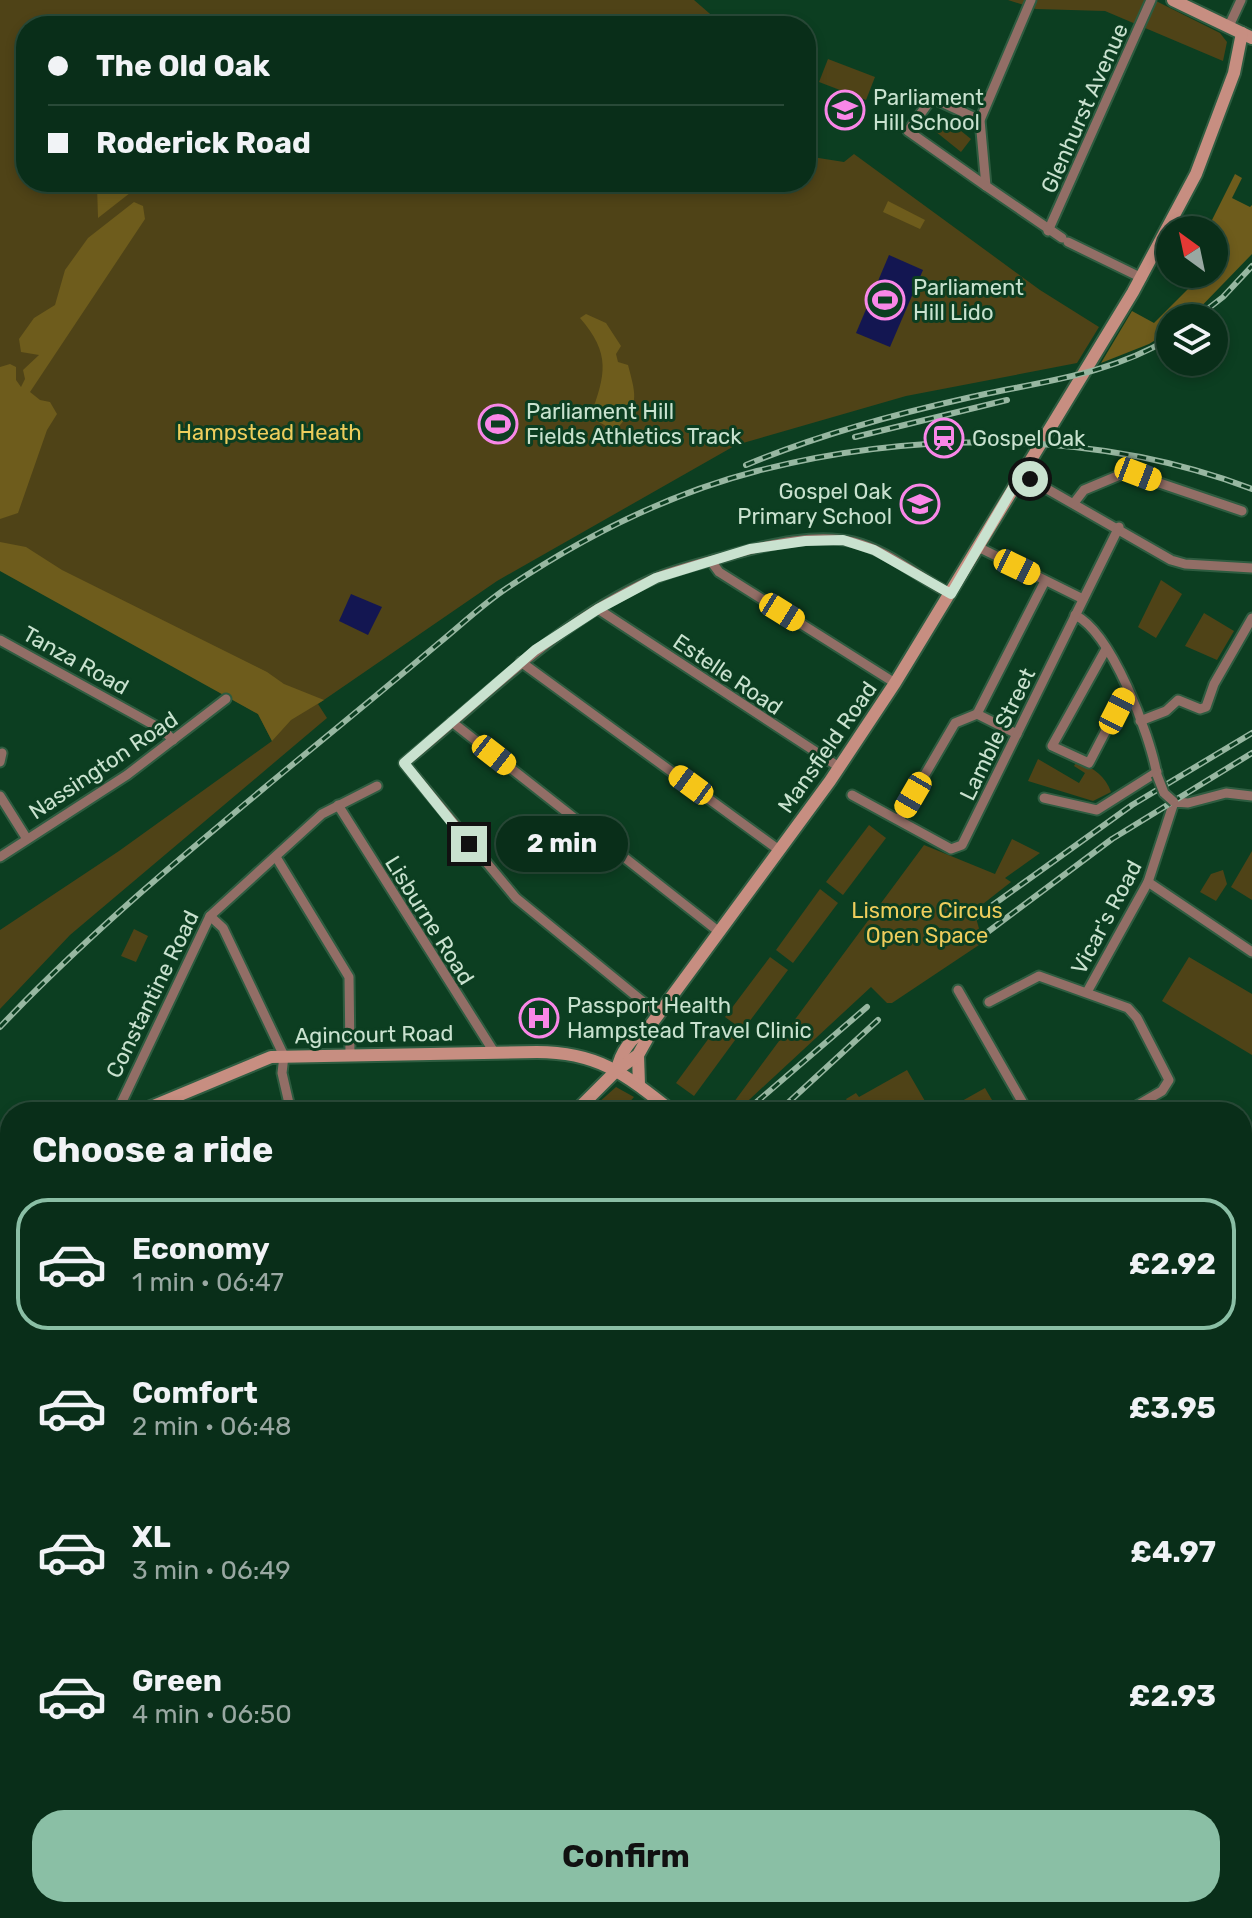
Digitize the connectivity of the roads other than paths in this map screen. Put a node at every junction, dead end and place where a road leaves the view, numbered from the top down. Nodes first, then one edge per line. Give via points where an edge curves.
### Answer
1 (1031, 0) edge
2 (1151, 0) edge
3 (1173, 0) edge
4 (1241, 0) edge
5 (1229, 26) junction
6 (1247, 36) edge
7 (980, 120) junction
8 (986, 186) junction
9 (1048, 231) junction
10 (1142, 278) junction
11 (1021, 474) junction
12 (1074, 503) junction
13 (1242, 511) dead end
14 (1119, 527) junction
15 (978, 547) junction
16 (711, 561) junction
17 (1252, 568) edge
18 (1045, 581) junction
19 (951, 594) junction
20 (1083, 599) junction
21 (598, 609) junction
22 (1075, 615) junction
23 (1252, 618) edge
24 (0, 640) edge
25 (1106, 649) junction
26 (521, 662) junction
27 (895, 683) junction
28 (1127, 690) junction
29 (226, 699) dead end
30 (977, 714) junction
31 (1140, 721) junction
32 (452, 722) junction
33 (1017, 734) junction
34 (173, 740) junction
35 (839, 767) junction
36 (1157, 773) junction
37 (377, 786) dead end
38 (852, 795) dead end
39 (0, 796) edge
40 (1252, 796) edge
41 (1044, 798) dead end
42 (338, 805) junction
43 (1176, 806) junction
44 (899, 819) junction
45 (27, 839) junction
46 (779, 850) junction
47 (0, 857) edge
48 (276, 857) junction
49 (1148, 882) junction
50 (210, 916) junction
51 (718, 931) junction
52 (1252, 952) edge
53 (958, 990) dead end
54 (1087, 992) junction
55 (989, 1002) dead end
56 (658, 1014) junction
57 (647, 1030) junction
58 (494, 1052) junction
59 (350, 1054) junction
60 (638, 1055) junction
61 (284, 1056) junction
62 (589, 1060) junction
63 (617, 1070) junction
64 (604, 1081) junction
65 (639, 1085) junction
66 (125, 1102) edge
67 (163, 1102) edge
68 (288, 1102) edge
69 (584, 1102) edge
70 (660, 1102) edge
71 (1022, 1102) edge
72 (1143, 1102) edge

1 - 7 street
2 - 9 street, Glenhurst Avenue
3 - 5 main road
4 - 5 street
5 - 6 main road
6 - 10 main road, Mansfield Road via 1196,174
7 - 8 street
7 - 8 street via 932,98 908,131
8 - 9 street
9 - 10 street
10 - 11 main road, Mansfield Road
11 - 12 street
11 - 15 main road, Mansfield Road
12 - 13 street via 1084,490 1127,472
12 - 14 street
14 - 17 street via 1171,560
14 - 20 street, Lamble Street
15 - 18 street
15 - 19 main road, Mansfield Road
16 - 19 street via 782,544 843,540 874,550
16 - 21 street via 656,578
16 - 27 street via 719,572
18 - 20 street
18 - 30 street
19 - 27 main road, Mansfield Road
20 - 22 street, Lamble Street
21 - 26 street
21 - 35 street, Estelle Road
22 - 25 street
22 - 33 street, Lamble Street
23 - 31 street via 1206,707 1178,700
24 - 34 street, Tanza Road
25 - 28 street
25 - 28 street via 1052,746 1089,763
26 - 32 street
26 - 46 street
27 - 35 main road, Mansfield Road
28 - 31 street
29 - 34 street, Nassington Road
30 - 33 street
30 - 44 street via 955,723
31 - 36 street
32 - 51 street
32 - 56 street via 404,763 505,887
33 - 44 street, Lamble Street via 958,848
34 - 45 street, Nassington Road
35 - 46 main road, Mansfield Road
36 - 41 street via 1097,810
36 - 43 street, bridge
37 - 42 street, Constantine Road
38 - 44 street, Lamble Street
39 - 45 street
40 - 43 street via 1218,794
42 - 48 street, Constantine Road
42 - 58 street, Lisburne Road
43 - 49 street, Vicar's Road
45 - 47 street, Nassington Road
46 - 51 main road, Mansfield Road
48 - 50 street, Constantine Road
48 - 59 street via 349,977
49 - 52 street
49 - 54 street, Vicar's Road
50 - 61 street via 223,928
50 - 66 street, Constantine Road
51 - 56 main road, Mansfield Road
53 - 71 street
54 - 55 street via 1035,976
54 - 72 street via 1125,1006 1137,1018 1169,1080
56 - 57 main road, Mansfield Road
57 - 60 main road, Mansfield Road
57 - 63 main road, Mansfield Road via 638,1033 619,1057
58 - 59 main road, Agincourt Road
58 - 62 main road, Agincourt Road via 568,1052
59 - 61 main road, Agincourt Road
60 - 63 main road
60 - 65 main road, Mansfield Road
61 - 67 main road, Agincourt Road
61 - 68 street
62 - 63 main road, Agincourt Road
62 - 64 main road
63 - 64 main road
63 - 65 main road, Agincourt Road
64 - 69 main road
65 - 70 main road, Agincourt Road

